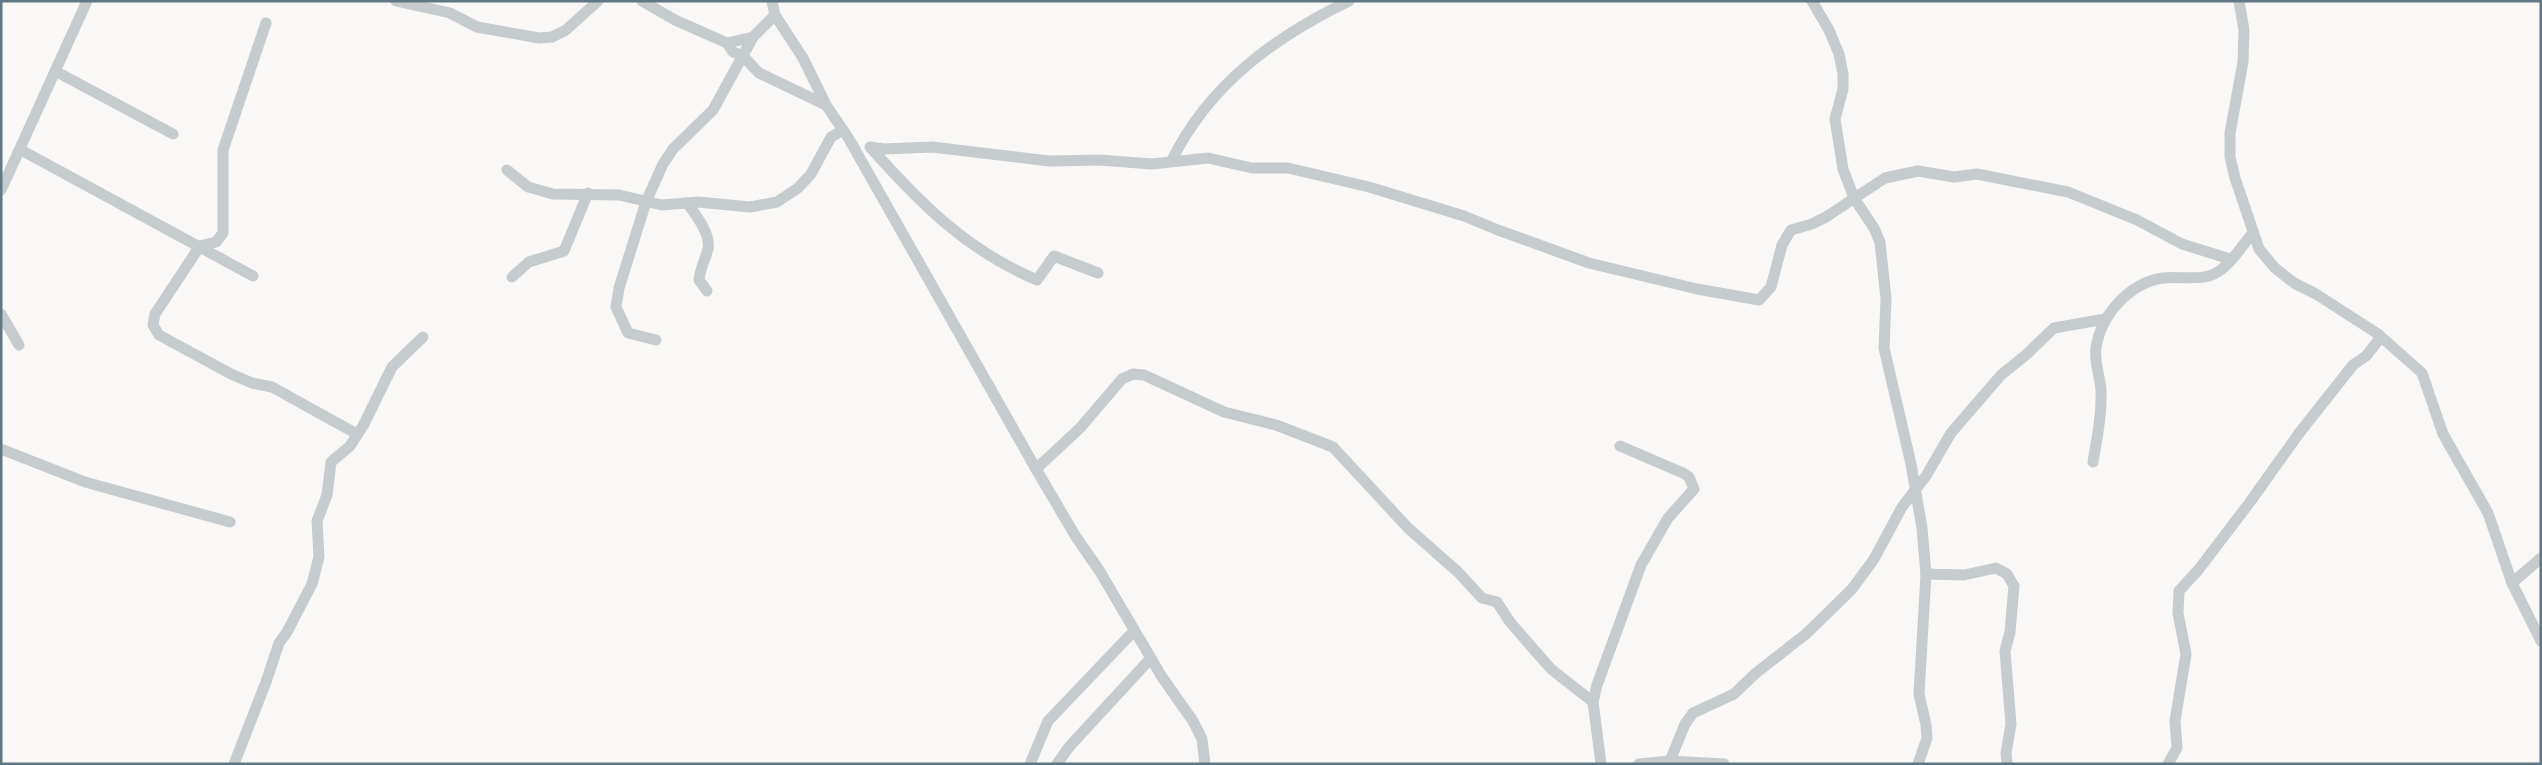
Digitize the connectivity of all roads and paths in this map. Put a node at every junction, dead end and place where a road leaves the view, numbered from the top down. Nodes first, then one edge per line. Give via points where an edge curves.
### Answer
1 (87, 1) edge
2 (396, 1) edge
3 (598, 1) edge
4 (642, 1) edge
5 (772, 1) edge
6 (1349, 1) edge
7 (1812, 1) edge
8 (2239, 1) edge
9 (775, 15) junction
10 (266, 23) dead end
11 (753, 37) junction
12 (727, 44) junction
13 (742, 56) junction
14 (55, 72) junction
15 (826, 105) junction
16 (173, 134) dead end
17 (846, 134) junction
18 (870, 147) junction
19 (20, 150) junction
20 (1172, 160) junction
21 (507, 170) dead end
22 (1, 190) edge
23 (588, 193) junction
24 (1854, 198) junction
25 (646, 202) junction
26 (688, 203) junction
27 (2252, 234) junction
28 (200, 246) junction
29 (2230, 259) junction
30 (1098, 273) dead end
31 (253, 276) dead end
32 (512, 277) dead end
33 (707, 290) dead end
34 (1, 314) edge
35 (2104, 319) junction
36 (2381, 337) junction
37 (423, 338) dead end
38 (656, 340) dead end
39 (19, 345) dead end
40 (357, 434) junction
41 (1620, 446) dead end
42 (1, 449) edge
43 (2093, 462) dead end
44 (1036, 469) junction
45 (1914, 490) junction
46 (230, 522) dead end
47 (2541, 558) edge
48 (1926, 574) junction
49 (2512, 583) junction
50 (1134, 631) junction
51 (2541, 641) edge
52 (1151, 658) junction
53 (1593, 702) junction
54 (1670, 761) junction
55 (234, 764) edge
56 (1030, 764) edge
57 (1057, 764) edge
58 (1205, 764) edge
59 (1601, 764) edge
60 (1639, 764) edge
61 (1724, 764) edge
62 (1918, 764) edge
63 (2007, 764) edge
64 (2168, 764) edge

1 - 14 street
2 - 3 street via 450,12 477,27 539,38 552,37 566,30
4 - 12 street
5 - 9 street
6 - 20 street via 1286,34 1254,58 1202,111 1186,132
7 - 24 street via 1839,54 1843,89 1835,119 1836,131 1843,169
8 - 27 street via 2244,30 2243,62 2230,133 2230,156
9 - 11 street
9 - 15 street via 803,58
10 - 28 street via 223,150 223,233 216,242
11 - 12 street
11 - 13 street
12 - 13 street
13 - 15 street via 759,73
13 - 25 street via 714,110 673,149 663,164
14 - 16 street
14 - 19 street
15 - 17 street
17 - 18 street
17 - 26 street via 831,137 811,174 798,188 777,202 750,207
17 - 44 street
18 - 20 street via 932,147 1049,161 1152,164
18 - 30 street via 946,226 1016,271 1037,280 1054,256
19 - 22 street
19 - 28 street
20 - 24 street via 1208,158 1252,168 1307,171 1464,216 1589,263 1759,300 1771,287 1782,245 1792,230 1812,224
21 - 23 street via 528,187 553,194
23 - 25 street via 619,195
23 - 32 street via 564,251 529,262
24 - 29 street via 1885,178 1906,172 1954,177 1986,175 2068,192 2137,220 2182,244
24 - 45 street via 1880,242 1886,299 1884,348
25 - 26 street via 662,205
25 - 38 street via 622,275 616,307 628,332
26 - 33 street via 701,220 708,247 699,280
27 - 29 street
27 - 36 street via 2259,249 2275,268
28 - 31 street
28 - 40 street via 155,314 152,325 160,335 231,374 272,387
29 - 35 street via 2224,268 2208,276 2162,278 2145,284
34 - 39 street
35 - 43 street via 2096,349 2101,406
35 - 45 street via 2054,328 2001,375 1951,434
36 - 49 street via 2422,373 2443,434 2488,513
36 - 64 street via 2300,432 2233,525 2180,591 2178,613 2186,654 2176,721 2177,748
37 - 40 street via 392,367
40 - 55 street via 350,446 331,462 328,496 317,522 319,557 312,584 279,643
41 - 53 street via 1683,472 1694,489 1668,518 1641,565
42 - 46 street via 85,482
44 - 50 street
44 - 53 street via 1080,428 1122,379 1133,374 1144,375 1224,412 1314,439 1333,447 1408,528 1482,598 1497,602 1510,622 1551,668
45 - 48 street via 1922,528
45 - 54 street via 1874,559 1852,589 1806,634 1734,694 1693,714 1685,724
47 - 49 street
48 - 62 street via 1919,694 1927,738
48 - 63 street via 1964,575 1996,568 2007,574 2014,586 2005,652 2011,724
49 - 51 street
50 - 52 street
50 - 56 street via 1048,721
52 - 57 street
52 - 58 street via 1193,721 1202,739
53 - 59 street
54 - 60 street
54 - 61 street

